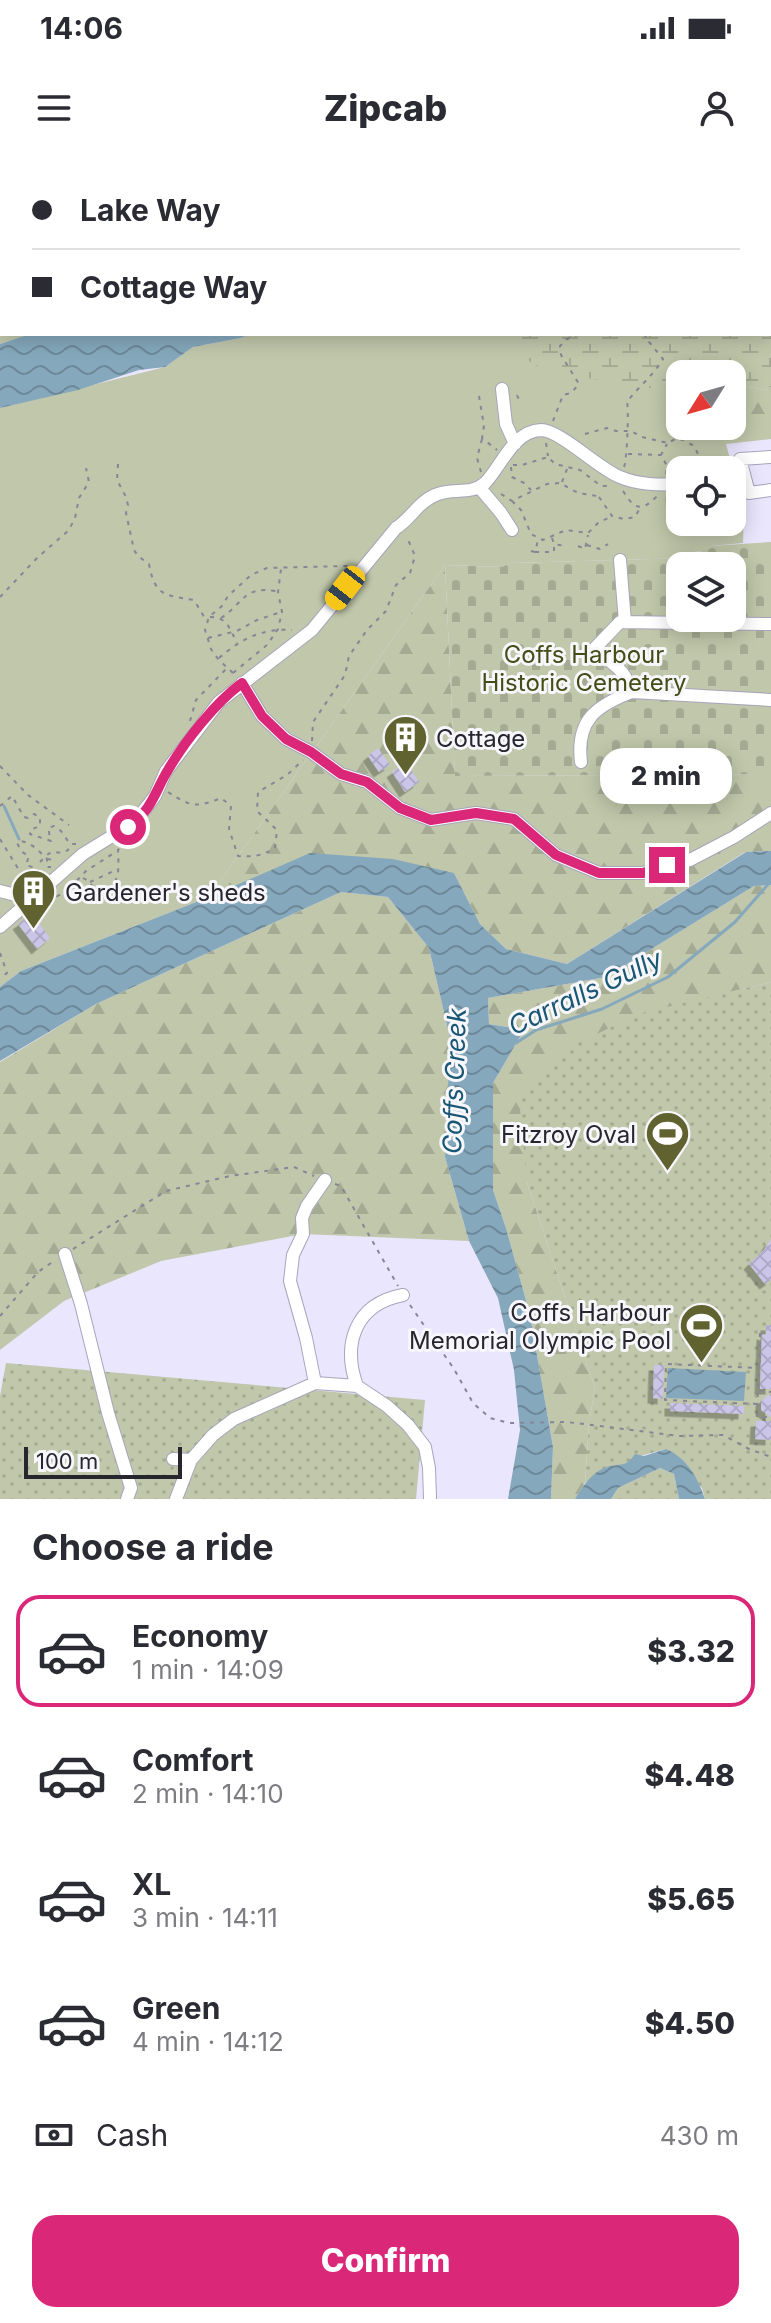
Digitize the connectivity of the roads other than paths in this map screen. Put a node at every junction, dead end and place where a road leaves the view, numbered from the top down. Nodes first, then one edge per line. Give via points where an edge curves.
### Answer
1 (502, 389) dead end
2 (515, 444) junction
3 (771, 457) edge
4 (483, 483) junction
5 (666, 484) edge
6 (771, 490) edge
7 (512, 530) dead end
8 (620, 560) dead end
9 (625, 622) junction
10 (771, 624) edge
11 (242, 683) junction
12 (632, 692) junction
13 (771, 700) edge
14 (581, 762) dead end
15 (771, 813) edge
16 (0, 891) edge
17 (31, 899) junction
18 (0, 927) edge
19 (325, 1180) road end
20 (65, 1254) road end
21 (403, 1295) road end
22 (315, 1383) junction
23 (357, 1386) junction
24 (173, 1459) dead end
25 (191, 1460) junction
26 (127, 1499) edge
27 (176, 1499) edge
28 (430, 1499) edge

1 - 2 lane via 506,424
2 - 4 lane via 508,460
2 - 5 lane via 550,428 619,479
3 - 6 lane via 740,459 749,493
4 - 7 lane
4 - 11 lane via 436,494 415,509 312,630
8 - 9 lane
9 - 10 lane
9 - 12 lane via 595,648 622,670
11 - 15 lane via 262,716 286,739 341,774 367,782 400,808 431,820 476,813 514,819 556,855 599,873 643,873 690,860
11 - 17 lane via 211,712 135,822 72,862
12 - 13 lane
12 - 14 lane via 600,708 588,721 580,735
16 - 17 lane
17 - 18 lane
19 - 22 lane via 302,1218 290,1281
20 - 26 lane via 131,1488
21 - 23 lane via 383,1301 355,1328 351,1354
22 - 23 lane
22 - 25 lane via 234,1419
23 - 28 lane via 387,1406 425,1447
24 - 25 lane
25 - 27 lane

